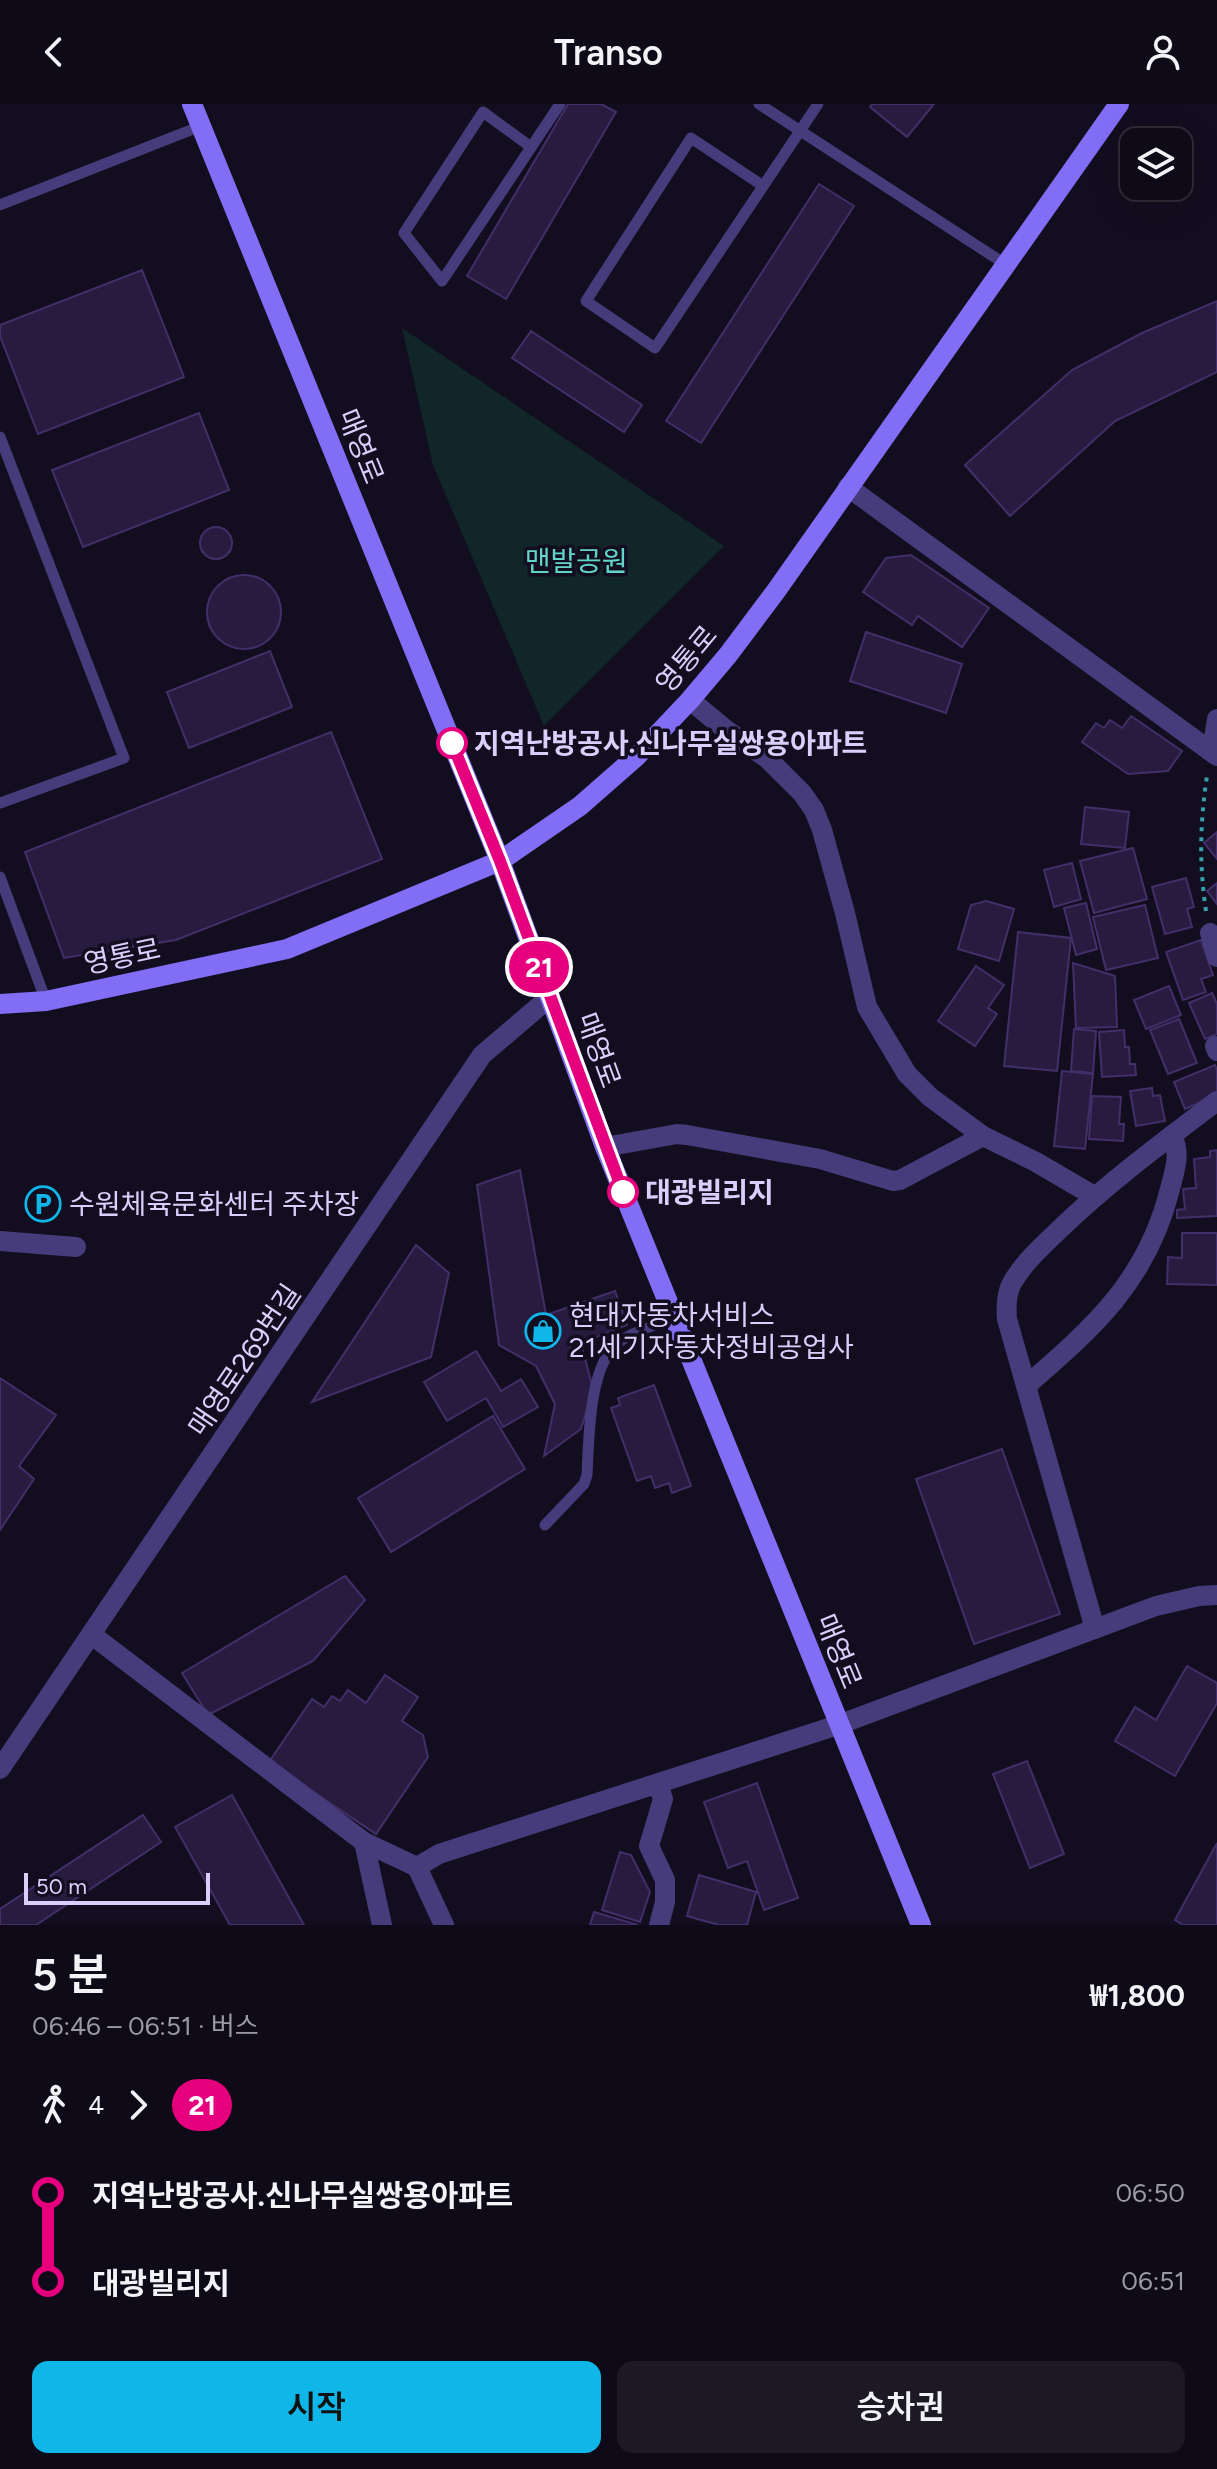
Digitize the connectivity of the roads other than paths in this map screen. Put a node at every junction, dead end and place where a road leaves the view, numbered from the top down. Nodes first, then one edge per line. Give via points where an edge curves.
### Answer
1 (192, 104) edge
2 (560, 104) edge
3 (759, 104) edge
4 (818, 104) edge
5 (1119, 104) edge
6 (201, 126) junction
7 (799, 132) junction
8 (531, 147) junction
9 (763, 186) junction
10 (0, 205) edge
11 (1005, 264) junction
12 (0, 437) edge
13 (848, 487) junction
14 (690, 700) junction
15 (1217, 719) edge
16 (1214, 754) edge
17 (0, 803) edge
18 (500, 861) junction
19 (0, 877) edge
20 (1210, 933) road end
21 (1217, 957) edge
22 (550, 997) junction
23 (46, 1001) junction
24 (0, 1004) edge
25 (1217, 1101) edge
26 (1172, 1135) junction
27 (983, 1136) junction
28 (605, 1147) junction
29 (1094, 1196) junction
30 (0, 1241) edge
31 (76, 1247) dead end
32 (674, 1318) junction
33 (1026, 1386) junction
34 (545, 1525) dead end
35 (1217, 1595) edge
36 (1095, 1629) junction
37 (92, 1635) junction
38 (838, 1725) junction
39 (0, 1769) edge
40 (658, 1784) junction
41 (364, 1842) junction
42 (417, 1867) junction
43 (382, 1925) edge
44 (444, 1925) edge
45 (659, 1925) edge
46 (921, 1925) edge

1 - 6 street, 매영로
2 - 8 lane
3 - 7 lane
4 - 7 lane
5 - 11 street, 영통로
6 - 10 lane
6 - 18 street, 매영로
7 - 9 lane
7 - 11 lane
8 - 8 lane via 483,112 404,233 442,281
9 - 9 lane via 691,138 586,301 655,348
11 - 13 street, 영통로
12 - 17 lane via 124,758
13 - 14 street, 영통로 via 776,591
13 - 16 street
14 - 18 street, 영통로 via 580,806
14 - 27 street via 768,759 814,810 875,1024 907,1074
15 - 16 street
18 - 22 street, 매영로
18 - 23 street, 영통로 via 287,949
19 - 23 lane
20 - 21 street
22 - 28 street, 매영로
22 - 37 street, 매영로269번길 via 482,1055
23 - 24 street, 영통로
25 - 26 street
26 - 29 street
26 - 33 street via 1178,1158 1166,1205 1138,1267 1111,1308
27 - 28 street via 893,1181 820,1159 687,1135
27 - 29 street
28 - 32 street, 매영로
29 - 33 street via 1039,1248 1010,1286 1007,1319
30 - 31 street
32 - 34 lane via 620,1340 601,1366 584,1484
32 - 38 street, 매영로
33 - 36 street
35 - 36 street via 1177,1600
36 - 38 street
37 - 39 street, 매영로269번길
37 - 41 street
38 - 40 street
38 - 46 street, 매영로
40 - 42 street via 439,1854
40 - 45 street via 663,1799 649,1846 665,1880
41 - 42 street
41 - 43 street
42 - 44 street

